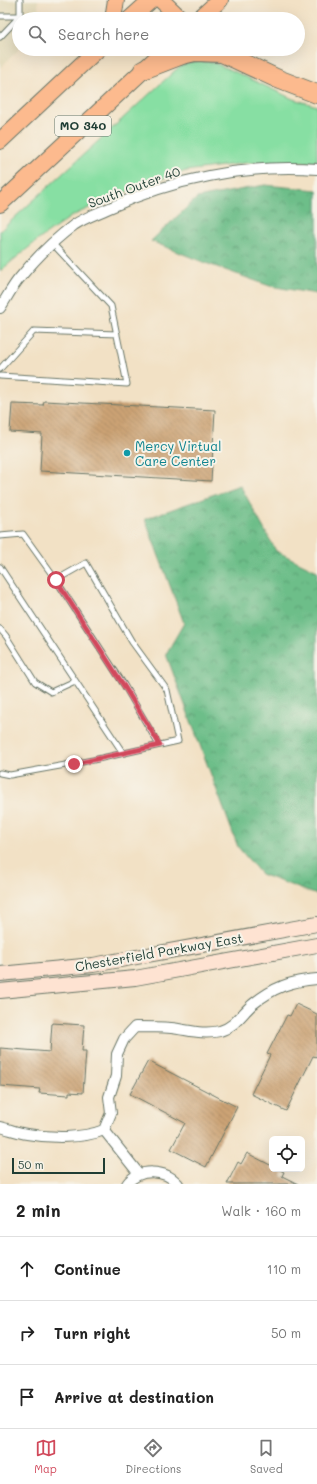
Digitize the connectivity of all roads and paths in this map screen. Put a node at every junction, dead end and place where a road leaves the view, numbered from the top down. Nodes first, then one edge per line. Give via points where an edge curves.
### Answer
1 (20, 0) edge
2 (116, 0) edge
3 (151, 0) edge
4 (161, 0) edge
5 (220, 0) edge
6 (20, 12) edge
7 (114, 12) edge
8 (138, 12) edge
9 (174, 12) edge
10 (207, 12) edge
11 (0, 16) edge
12 (12, 16) edge
13 (12, 24) edge
14 (0, 37) edge
15 (91, 56) edge
16 (158, 56) edge
17 (179, 56) edge
18 (230, 56) edge
19 (143, 70) junction
20 (317, 94) edge
21 (0, 141) edge
22 (317, 169) edge
23 (0, 204) edge
24 (52, 244) junction
25 (0, 308) edge
26 (117, 334) junction
27 (0, 369) edge
28 (0, 376) edge
29 (0, 536) edge
30 (0, 567) edge
31 (56, 580) junction
32 (0, 629) edge
33 (75, 680) junction
34 (160, 745) junction
35 (123, 753) junction
36 (0, 773) edge
37 (317, 924) edge
38 (317, 945) edge
39 (0, 974) edge
40 (317, 978) edge
41 (0, 991) edge
42 (0, 1127) edge
43 (104, 1130) junction
44 (139, 1174) junction
45 (127, 1184) edge
46 (178, 1184) edge

1 - 6 lane
2 - 7 main road
3 - 8 main road
4 - 9 main road
5 - 10 main road
11 - 12 lane
13 - 14 lane
15 - 21 main road, MO 340
16 - 19 main road, MO 340
17 - 19 highway
18 - 20 highway
19 - 23 main road, MO 340
22 - 24 street, South Outer 40 via 245,171 192,179 158,189 98,213 75,224
24 - 25 street, South Outer 40 via 17,281
24 - 26 lane via 111,306
26 - 27 lane via 34,331
26 - 28 lane via 127,384
29 - 31 lane via 23,534
30 - 33 lane
31 - 34 lane
31 - 34 lane via 86,563 132,642 166,690 178,741
32 - 33 lane via 35,682 51,692
33 - 35 lane
34 - 35 lane
35 - 36 lane via 10,774
37 - 39 street, Chesterfield Parkway East via 93,965
38 - 41 street, Chesterfield Parkway East via 135,978
40 - 43 street via 275,988 252,1005 239,1020 221,1030 197,1033 172,1028 135,1027 124,1039 118,1054 116,1076 109,1097 112,1113
42 - 43 street via 27,1134 50,1136 82,1136
43 - 44 street
44 - 45 street
44 - 46 street via 159,1172

